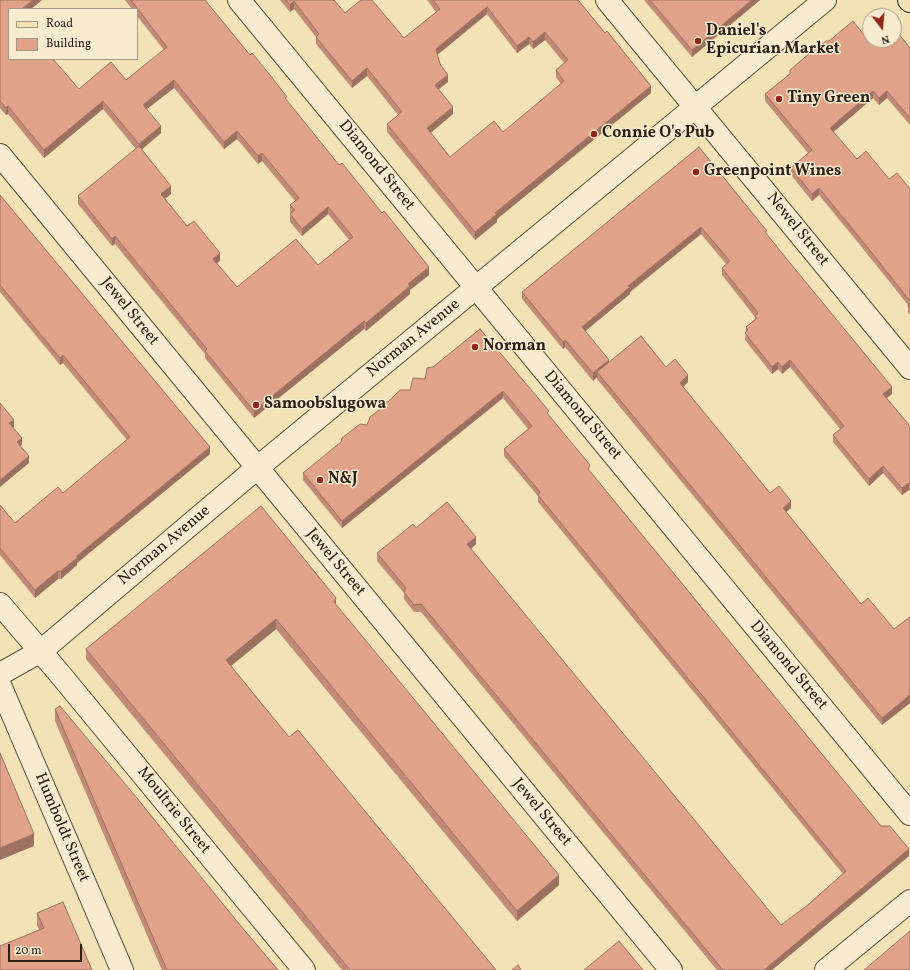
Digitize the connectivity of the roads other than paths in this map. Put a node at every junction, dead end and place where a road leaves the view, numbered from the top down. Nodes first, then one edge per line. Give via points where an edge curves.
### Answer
1 (239, 0) edge
2 (607, 0) edge
3 (825, 0) edge
4 (696, 108) junction
5 (0, 155) edge
6 (476, 288) junction
7 (910, 368) edge
8 (257, 468) junction
9 (0, 604) edge
10 (41, 651) junction
11 (0, 674) edge
12 (0, 685) edge
13 (910, 814) edge
14 (910, 901) edge
15 (122, 970) edge
16 (304, 970) edge
17 (671, 970) edge
18 (826, 970) edge

1 - 6 street, Diamond Street
2 - 4 street, Newel Street
3 - 4 street, Norman Avenue
4 - 6 street, Norman Avenue
4 - 7 street, Newel Street
5 - 8 street, Jewel Street
6 - 8 street, Norman Avenue
6 - 13 street, Diamond Street
8 - 10 street, Norman Avenue
8 - 17 street, Jewel Street
9 - 10 street
10 - 11 street, Norman Avenue
10 - 16 street, Moultrie Street
12 - 15 street, Humboldt Street
14 - 18 street

